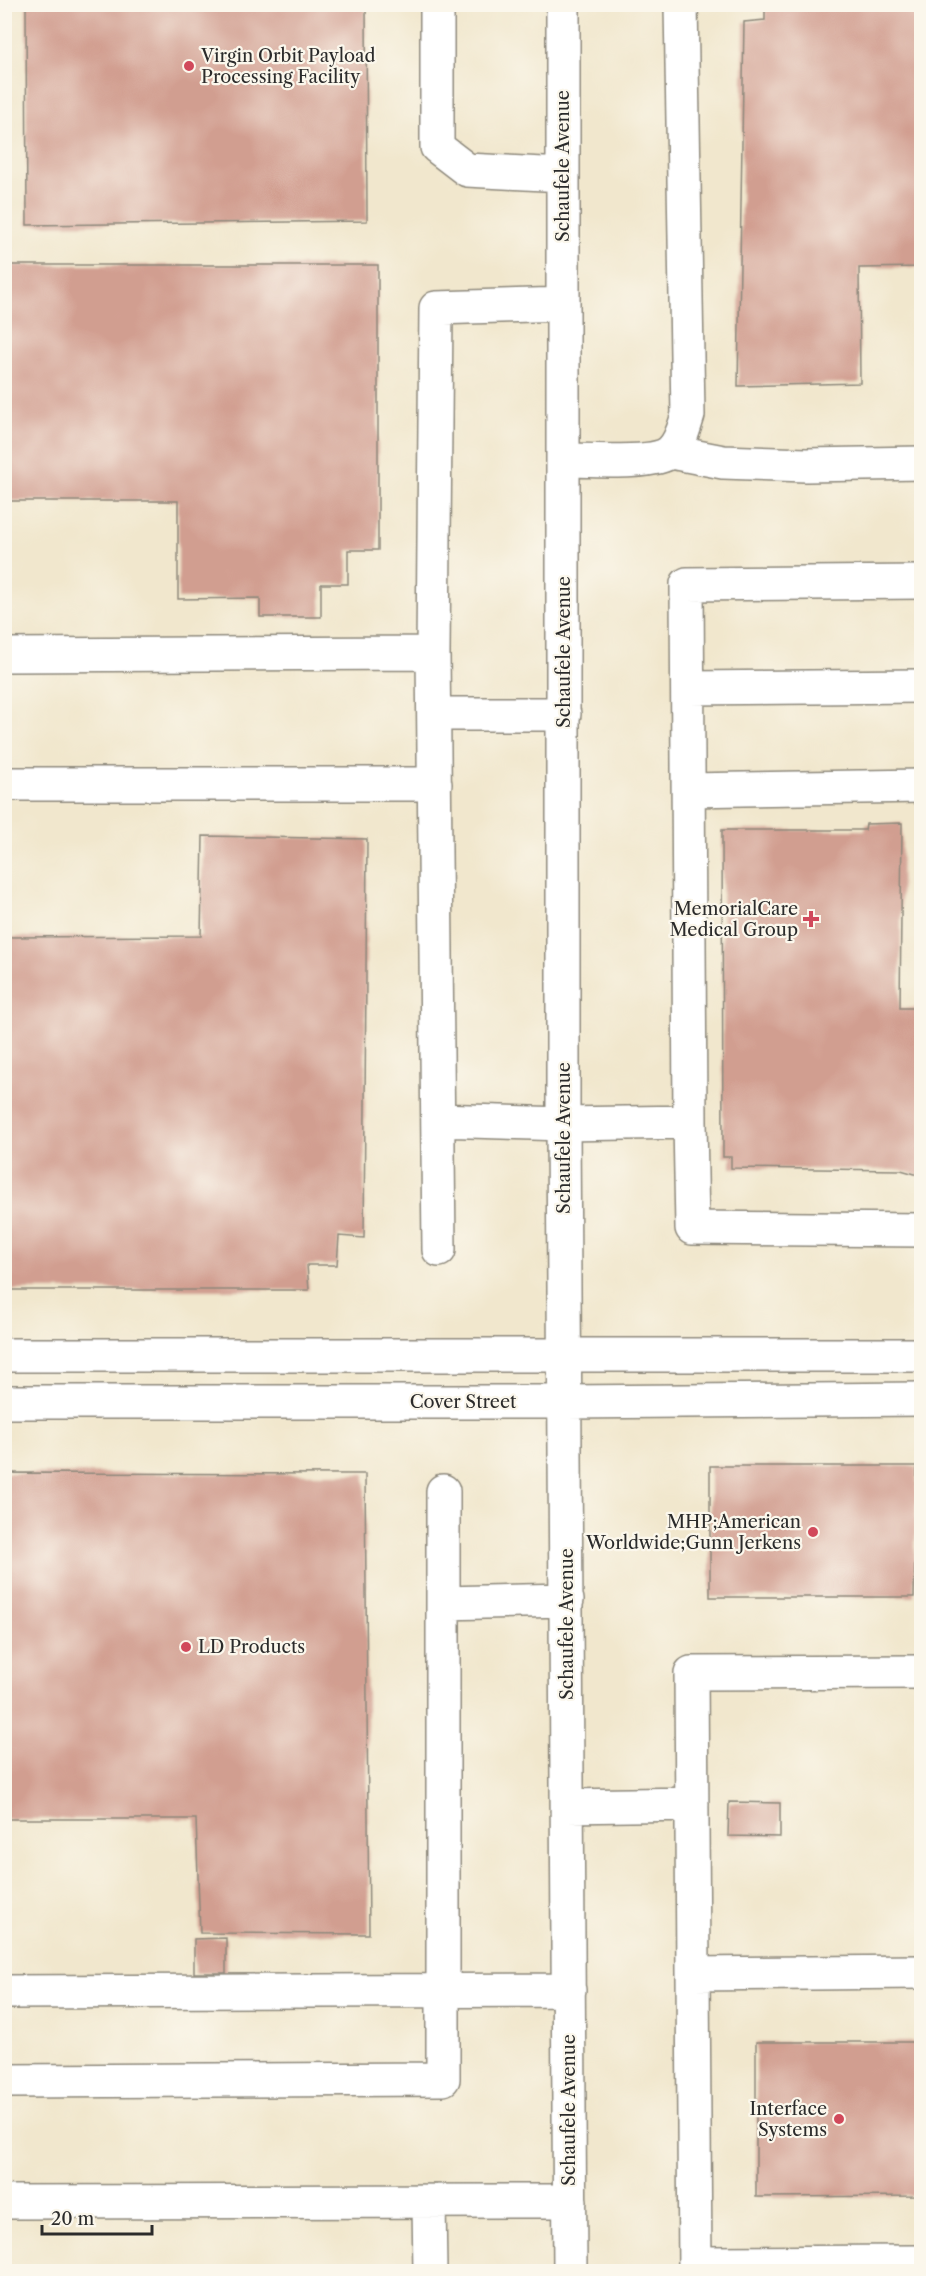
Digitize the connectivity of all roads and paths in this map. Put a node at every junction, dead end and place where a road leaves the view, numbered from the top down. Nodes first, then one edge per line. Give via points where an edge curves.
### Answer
1 (437, 4) edge
2 (564, 4) edge
3 (681, 4) edge
4 (564, 175) junction
5 (564, 303) junction
6 (670, 452) junction
7 (564, 460) junction
8 (921, 463) edge
9 (921, 582) edge
10 (433, 652) junction
11 (4, 655) edge
12 (921, 686) edge
13 (689, 688) junction
14 (434, 714) junction
15 (564, 714) junction
16 (4, 784) edge
17 (435, 784) junction
18 (921, 786) edge
19 (689, 790) junction
20 (438, 1120) junction
21 (690, 1122) junction
22 (564, 1124) junction
23 (921, 1230) edge
24 (439, 1250) dead end
25 (4, 1355) edge
26 (921, 1355) edge
27 (566, 1356) junction
28 (921, 1399) edge
29 (4, 1402) edge
30 (567, 1402) junction
31 (443, 1491) dead end
32 (567, 1600) junction
33 (443, 1603) junction
34 (921, 1672) edge
35 (692, 1804) junction
36 (568, 1806) junction
37 (921, 1972) edge
38 (693, 1974) junction
39 (568, 1989) junction
40 (444, 1990) junction
41 (4, 1992) edge
42 (4, 2081) edge
43 (570, 2201) junction
44 (4, 2202) edge
45 (429, 2202) junction
46 (921, 2262) edge
47 (695, 2267) edge
48 (430, 2271) edge
49 (570, 2271) edge

1 - 4 street via 437,147 467,170
2 - 4 street, Schaufele Avenue
3 - 6 street via 688,415 681,437
4 - 5 street, Schaufele Avenue
5 - 7 street, Schaufele Avenue
5 - 10 street via 436,308
6 - 7 street via 655,460
6 - 8 street via 723,462
7 - 15 street, Schaufele Avenue
9 - 13 street via 687,584
10 - 11 street
10 - 14 street
12 - 13 street
13 - 19 street
14 - 15 street
14 - 17 street
15 - 22 street, Schaufele Avenue
16 - 17 street
17 - 20 street
18 - 19 street
19 - 21 street
20 - 22 street
20 - 24 street
21 - 22 street
21 - 23 street via 692,1228
22 - 27 street, Schaufele Avenue
25 - 27 street
26 - 27 street
27 - 30 street, Schaufele Avenue
28 - 30 street, Cover Street
29 - 30 street, Cover Street
30 - 32 street, Schaufele Avenue
31 - 33 street
32 - 33 street
32 - 36 street, Schaufele Avenue
33 - 40 street
34 - 35 street via 691,1673
35 - 36 street
35 - 38 street
36 - 39 street, Schaufele Avenue
37 - 38 street
38 - 47 street
39 - 40 street
39 - 43 street, Schaufele Avenue
40 - 41 street
40 - 42 street via 443,2079
43 - 45 street
43 - 49 street, Schaufele Avenue
44 - 45 street
45 - 48 street
46 - 47 street

